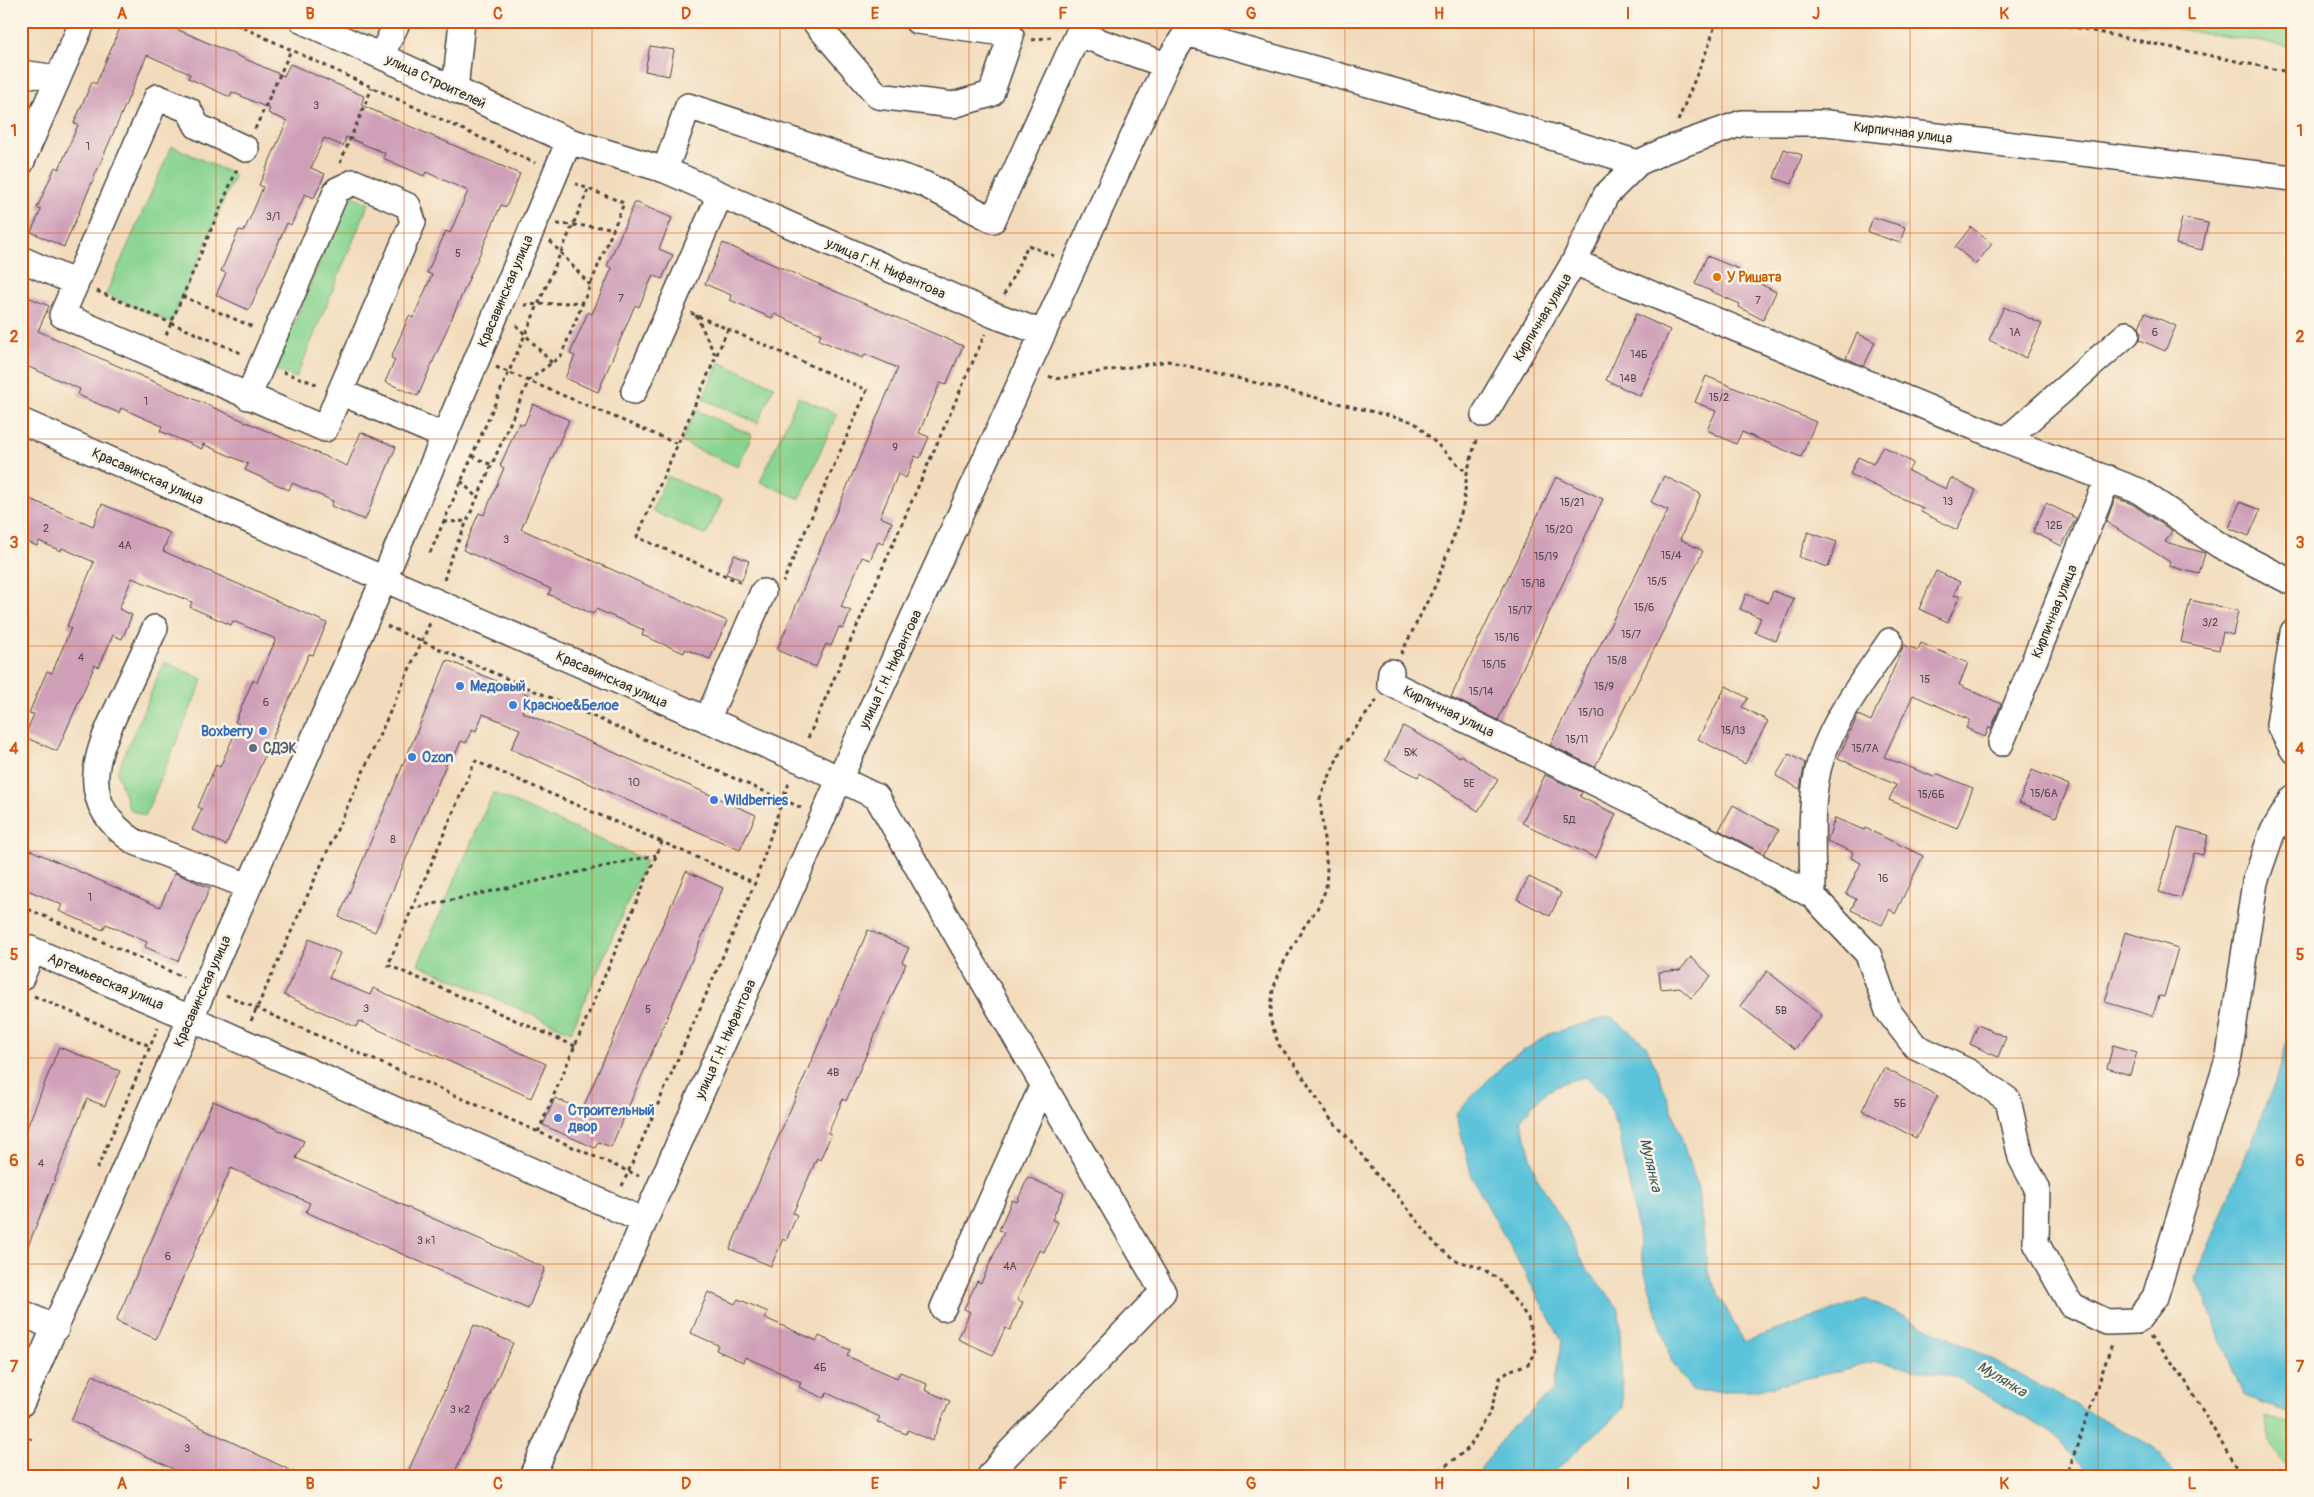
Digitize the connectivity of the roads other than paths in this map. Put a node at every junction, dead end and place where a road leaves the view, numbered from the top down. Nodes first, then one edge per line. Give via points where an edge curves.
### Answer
1 (82, 21) edge
2 (303, 21) edge
3 (398, 21) edge
4 (462, 21) edge
5 (814, 21) edge
6 (916, 21) edge
7 (1081, 28) edge
8 (382, 56) junction
9 (1166, 65) junction
10 (21, 73) edge
11 (57, 81) junction
12 (455, 90) junction
13 (569, 141) junction
14 (246, 149) road end
15 (21, 163) edge
16 (1638, 163) junction
17 (664, 170) junction
18 (2293, 178) edge
19 (720, 195) junction
20 (21, 259) edge
21 (1574, 262) junction
22 (76, 283) junction
23 (1044, 333) junction
24 (2127, 334) dead end
25 (634, 391) dead end
26 (340, 392) junction
27 (248, 397) junction
28 (1484, 415) road end
29 (21, 421) edge
30 (444, 436) junction
31 (2006, 440) junction
32 (2108, 478) junction
33 (384, 579) junction
34 (2293, 583) edge
35 (763, 592) road end
36 (155, 628) dead end
37 (2293, 632) edge
38 (1890, 641) dead end
39 (1391, 677) road end
40 (707, 720) junction
41 (2001, 743) dead end
42 (2293, 750) edge
43 (840, 778) junction
44 (2293, 798) edge
45 (248, 886) junction
46 (1813, 896) junction
47 (27, 947) edge
48 (26, 986) edge
49 (190, 1018) junction
50 (1043, 1085) junction
51 (644, 1221) junction
52 (943, 1308) dead end
53 (21, 1312) edge
54 (56, 1329) junction
55 (21, 1404) edge
56 (532, 1476) edge
57 (990, 1476) edge

1 - 11 street
2 - 8 street, улица Строителей
3 - 8 street
4 - 12 street
5 - 6 street via 878,96 953,105 991,94 1010,36
7 - 9 street
7 - 17 street via 993,220 924,184 688,106
8 - 12 street, улица Строителей
9 - 16 street via 1186,33
9 - 23 street
10 - 11 street
11 - 15 street
12 - 13 street, улица Строителей
13 - 17 street, улица Г.Н. Нифантова
13 - 30 street, Красавинская улица
14 - 22 street via 197,126 189,110 157,97
16 - 18 street, Кирпичная улица via 1742,123 1827,123
16 - 21 street, Кирпичная улица via 1606,195
17 - 19 street, улица Г.Н. Нифантова
19 - 23 street, улица Г.Н. Нифантова via 994,315
19 - 25 street
20 - 22 street
21 - 28 street, Кирпичная улица
21 - 31 street, Кирпичная улица
22 - 27 street via 62,315
23 - 43 street, улица Г.Н. Нифантова
24 - 31 street
26 - 27 street via 325,429
26 - 27 street via 413,222 408,206 354,182 337,190
26 - 30 street
29 - 33 street, Красавинская улица
30 - 33 street, Красавинская улица
31 - 32 street, Кирпичная улица
32 - 34 street, Кирпичная улица via 2139,491 2219,545
32 - 41 street, Кирпичная улица
33 - 40 street, Красавинская улица
33 - 45 street, Красавинская улица
35 - 40 street
36 - 45 street via 101,744 95,770 96,790 104,812 121,833 135,842
37 - 42 street via 2279,725
38 - 46 street via 1838,718 1822,758 1814,804
39 - 46 street, Кирпичная улица
40 - 43 street, Красавинская улица
43 - 50 street, Красавинская улица via 877,797
43 - 51 street, улица Г.Н. Нифантова
44 - 46 street, Кирпичная улица via 2272,833 2255,882 2229,1056 2155,1297 2137,1321 2107,1322 2072,1305 2036,1243 2037,1188 2021,1158 2008,1100 1969,1072 1915,1046 1888,1011 1868,954
45 - 49 street, Красавинская улица
47 - 48 street
47 - 49 street, Артемьевская улица
49 - 51 street, Артемьевская улица
49 - 54 street, Красавинская улица
50 - 52 street
50 - 57 street, Красавинская улица via 1163,1292 1004,1457
51 - 56 street, улица Г.Н. Нифантова
53 - 54 street
54 - 55 street, Красавинская улица

